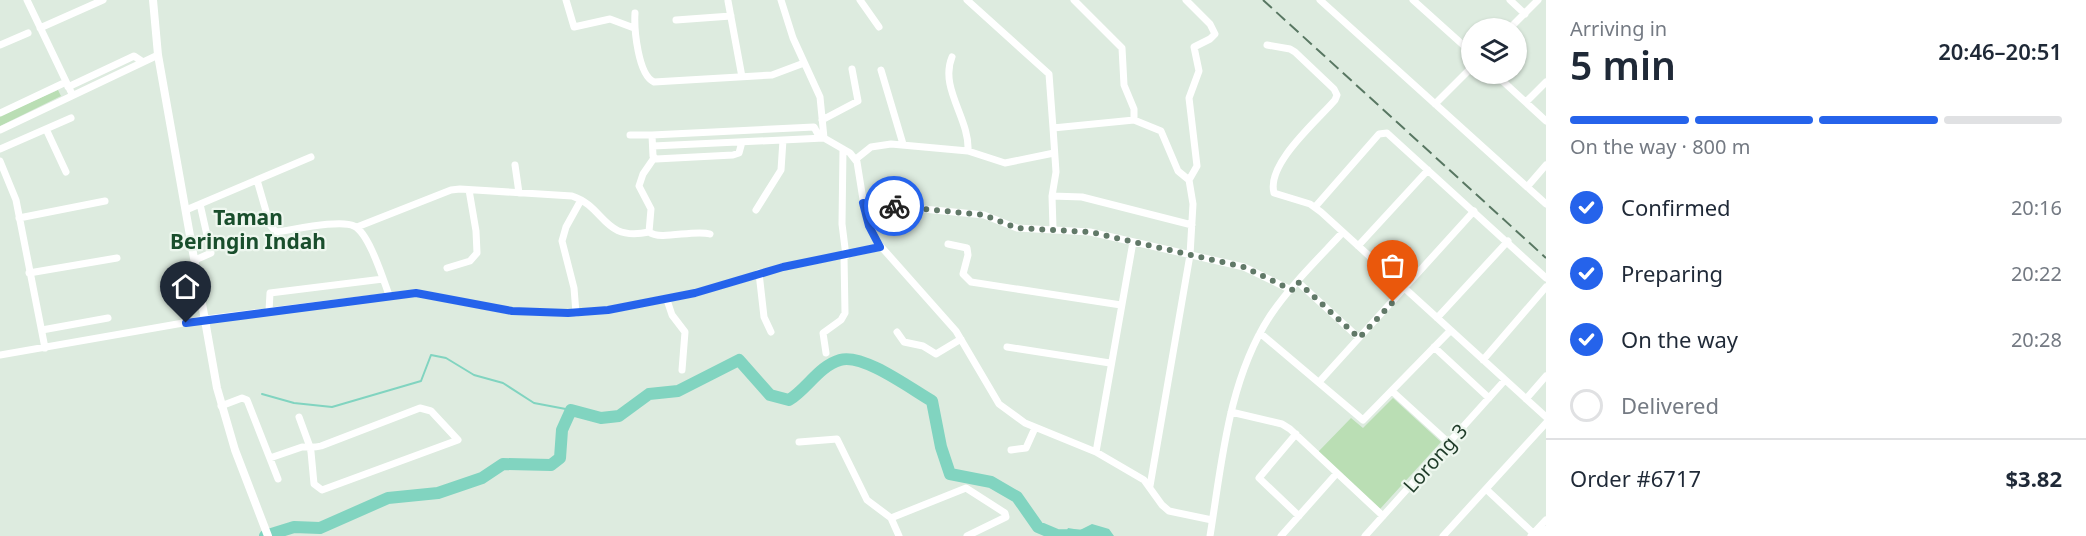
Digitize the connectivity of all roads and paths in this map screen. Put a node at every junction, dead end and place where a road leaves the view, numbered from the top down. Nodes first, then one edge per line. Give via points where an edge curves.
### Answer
1 (27, 0) edge
2 (103, 0) edge
3 (153, 0) edge
4 (566, 0) edge
5 (781, 0) edge
6 (860, 0) edge
7 (967, 0) edge
8 (1074, 0) edge
9 (1186, 0) edge
10 (1320, 0) edge
11 (1413, 0) edge
12 (1510, 0) edge
13 (1538, 0) edge
14 (728, 1) edge
15 (635, 13) dead end
16 (1525, 14) junction
17 (731, 16) junction
18 (1521, 18) edge
19 (676, 20) dead end
20 (879, 27) dead end
21 (40, 28) junction
22 (634, 28) junction
23 (28, 33) dead end
24 (1461, 43) edge
25 (0, 45) edge
26 (1268, 45) dead end
27 (158, 55) junction
28 (952, 57) dead end
29 (143, 62) junction
30 (804, 63) junction
31 (852, 69) dead end
32 (882, 70) dead end
33 (742, 77) junction
34 (1461, 78) edge
35 (1546, 82) edge
36 (1506, 84) edge
37 (67, 85) junction
38 (72, 94) junction
39 (1526, 102) junction
40 (1435, 104) junction
41 (0, 113) edge
42 (71, 118) dead end
43 (822, 120) junction
44 (1134, 120) junction
45 (1546, 121) edge
46 (1053, 128) junction
47 (46, 129) junction
48 (0, 130) edge
49 (630, 135) dead end
50 (652, 135) junction
51 (822, 138) junction
52 (783, 140) junction
53 (742, 142) junction
54 (903, 144) junction
55 (653, 146) junction
56 (0, 149) edge
57 (843, 149) junction
58 (968, 151) junction
59 (1054, 153) junction
60 (311, 157) dead end
61 (654, 158) junction
62 (856, 159) junction
63 (0, 161) edge
64 (515, 165) dead end
65 (1546, 165) edge
66 (1428, 170) junction
67 (66, 172) dead end
68 (257, 180) junction
69 (1189, 180) junction
70 (1527, 187) junction
71 (469, 190) junction
72 (519, 193) junction
73 (1052, 196) junction
74 (581, 200) junction
75 (105, 201) dead end
76 (863, 203) junction
77 (200, 204) junction
78 (1546, 204) edge
79 (1315, 207) junction
80 (186, 210) junction
81 (756, 210) dead end
82 (1474, 211) junction
83 (20, 218) junction
84 (1192, 225) junction
85 (357, 227) junction
86 (1053, 228) junction
87 (649, 232) junction
88 (1342, 232) junction
89 (710, 234) dead end
90 (1508, 241) junction
91 (1133, 242) junction
92 (948, 244) dead end
93 (1358, 246) junction
94 (880, 247) junction
95 (1190, 255) junction
96 (845, 256) junction
97 (117, 258) dead end
98 (195, 260) junction
99 (447, 268) dead end
100 (29, 273) junction
101 (759, 273) junction
102 (1546, 278) edge
103 (383, 279) junction
104 (1298, 282) junction
105 (1546, 287) edge
106 (1405, 289) junction
107 (1292, 290) junction
108 (389, 295) junction
109 (667, 300) junction
110 (1121, 305) junction
111 (269, 311) junction
112 (576, 313) junction
113 (108, 318) dead end
114 (1437, 318) junction
115 (206, 319) junction
116 (42, 330) junction
117 (1450, 331) junction
118 (771, 332) dead end
119 (897, 332) dead end
120 (1260, 333) junction
121 (1359, 338) junction
122 (961, 339) junction
123 (1007, 347) dead end
124 (1434, 347) junction
125 (45, 348) junction
126 (826, 353) dead end
127 (0, 355) edge
128 (1483, 360) junction
129 (1110, 363) junction
130 (682, 370) dead end
131 (1546, 376) edge
132 (1505, 380) junction
133 (1319, 382) junction
134 (1393, 392) junction
135 (1489, 398) junction
136 (1526, 399) junction
137 (221, 406) junction
138 (1231, 412) junction
139 (299, 417) dead end
140 (1546, 417) edge
141 (1546, 423) edge
142 (1035, 428) junction
143 (1296, 434) junction
144 (800, 442) dead end
145 (1449, 443) junction
146 (310, 447) junction
147 (1011, 450) dead end
148 (1096, 452) junction
149 (270, 458) junction
150 (1337, 473) junction
151 (279, 479) dead end
152 (1150, 486) junction
153 (1486, 489) junction
154 (1299, 516) junction
155 (1383, 516) junction
156 (891, 518) junction
157 (1212, 520) junction
158 (1546, 520) edge
159 (1546, 530) edge
160 (1535, 535) edge
161 (267, 536) edge
162 (899, 536) edge
163 (967, 536) edge
164 (1210, 536) edge
165 (1281, 536) edge
166 (1365, 536) edge
167 (1443, 536) edge

1 - 21 street
2 - 21 street
3 - 27 street
4 - 22 street via 574,27 610,19
5 - 30 street
6 - 20 street
7 - 46 street via 1049,74
8 - 44 street via 1122,48 1124,85 1134,109
9 - 69 street via 1215,33 1194,47 1199,71 1189,98 1197,166
10 - 40 street
11 - 24 street
12 - 16 street
13 - 16 street
14 - 17 street
15 - 22 street
16 - 18 street
17 - 19 street
17 - 33 street
21 - 37 street
22 - 33 street via 650,80
23 - 25 street
26 - 79 street via 1290,49 1336,92 1335,100 1280,162 1274,176 1277,196
27 - 29 street
27 - 80 street
28 - 58 street via 949,79 967,128
29 - 37 street via 134,56
29 - 38 street
30 - 33 street via 772,75
30 - 43 street via 820,97
31 - 43 street via 858,101
32 - 54 street
34 - 40 street
35 - 39 street
36 - 39 street
37 - 38 street
37 - 41 street
38 - 48 street
39 - 45 street
40 - 70 street
42 - 47 street
43 - 51 street
44 - 46 street
44 - 69 street via 1161,131 1174,165
46 - 59 street
47 - 56 street
47 - 67 street
49 - 50 street
50 - 51 street via 814,127
50 - 55 street
51 - 52 street
51 - 57 street
52 - 53 street
52 - 81 street via 781,170
53 - 55 street
53 - 61 street via 733,155
54 - 58 street
54 - 62 street via 871,147
55 - 61 street
57 - 62 street
57 - 96 street
58 - 59 street via 1005,163
59 - 73 street
60 - 68 street
61 - 87 street via 639,186 650,204
62 - 76 street
63 - 83 street
64 - 72 street
65 - 70 street
66 - 79 street via 1383,132
66 - 82 street
66 - 93 street
68 - 77 street
68 - 85 street via 270,225 276,232 345,224
69 - 84 street
70 - 78 street
71 - 72 street
71 - 85 street via 451,190
71 - 99 street via 477,253 470,261
72 - 74 street
73 - 84 street via 1082,197
73 - 86 street
74 - 87 street via 616,230 625,234
74 - 112 street via 562,241
75 - 83 street
76 - 86 street via 984,215 1017,228
76 - 94 street
77 - 80 street
77 - 98 street via 211,253
79 - 88 street
80 - 98 street
82 - 90 street
82 - 106 street
83 - 100 street
84 - 95 street
85 - 103 street via 366,238
86 - 91 street
87 - 89 street
88 - 93 street
88 - 104 street
90 - 102 street
90 - 114 street
91 - 95 street
91 - 110 street
92 - 110 street via 967,248 963,274 967,280
93 - 106 street
94 - 96 street
94 - 122 street
95 - 107 street via 1260,273
95 - 152 street
96 - 101 street
96 - 126 street via 845,313 842,320 823,333
97 - 100 street
98 - 115 street
100 - 116 street
101 - 109 street
101 - 118 street via 764,317
103 - 108 street
103 - 111 street via 270,293
104 - 107 street
104 - 121 street
105 - 128 street
106 - 114 street
106 - 121 street
107 - 120 street
108 - 111 street
108 - 112 street via 427,294 512,311
109 - 112 street
109 - 130 street via 685,332
110 - 129 street
111 - 115 street
113 - 116 street
114 - 117 street
115 - 125 street
115 - 137 street
116 - 125 street
117 - 124 street
117 - 128 street
119 - 122 street via 903,342 923,346 936,354
120 - 133 street
120 - 138 street
121 - 133 street
122 - 142 street via 999,404
123 - 129 street
124 - 134 street
124 - 135 street
125 - 127 street
128 - 132 street
129 - 148 street
131 - 136 street
132 - 135 street, Lorong 3
132 - 136 street
133 - 134 street via 1359,420 1366,419
134 - 145 street
135 - 145 street, Lorong 3
136 - 140 street
137 - 149 street via 242,398 247,400
137 - 161 street
138 - 143 street via 1282,424
138 - 157 street
139 - 146 street
141 - 153 street
142 - 147 street via 1026,448
142 - 148 street
143 - 150 street
143 - 154 street via 1259,478
144 - 156 street via 837,439 867,500
145 - 155 street, Lorong 3
146 - 146 street via 314,484 322,490 458,440 431,411 420,408
146 - 149 street
148 - 152 street
149 - 151 street
150 - 154 street
150 - 155 street
152 - 157 street via 1169,511
153 - 160 street
153 - 167 street
154 - 165 street
155 - 166 street, Lorong 3
156 - 162 street
156 - 163 street via 966,488 1006,515 1002,521
157 - 164 street
158 - 160 street
159 - 160 street

